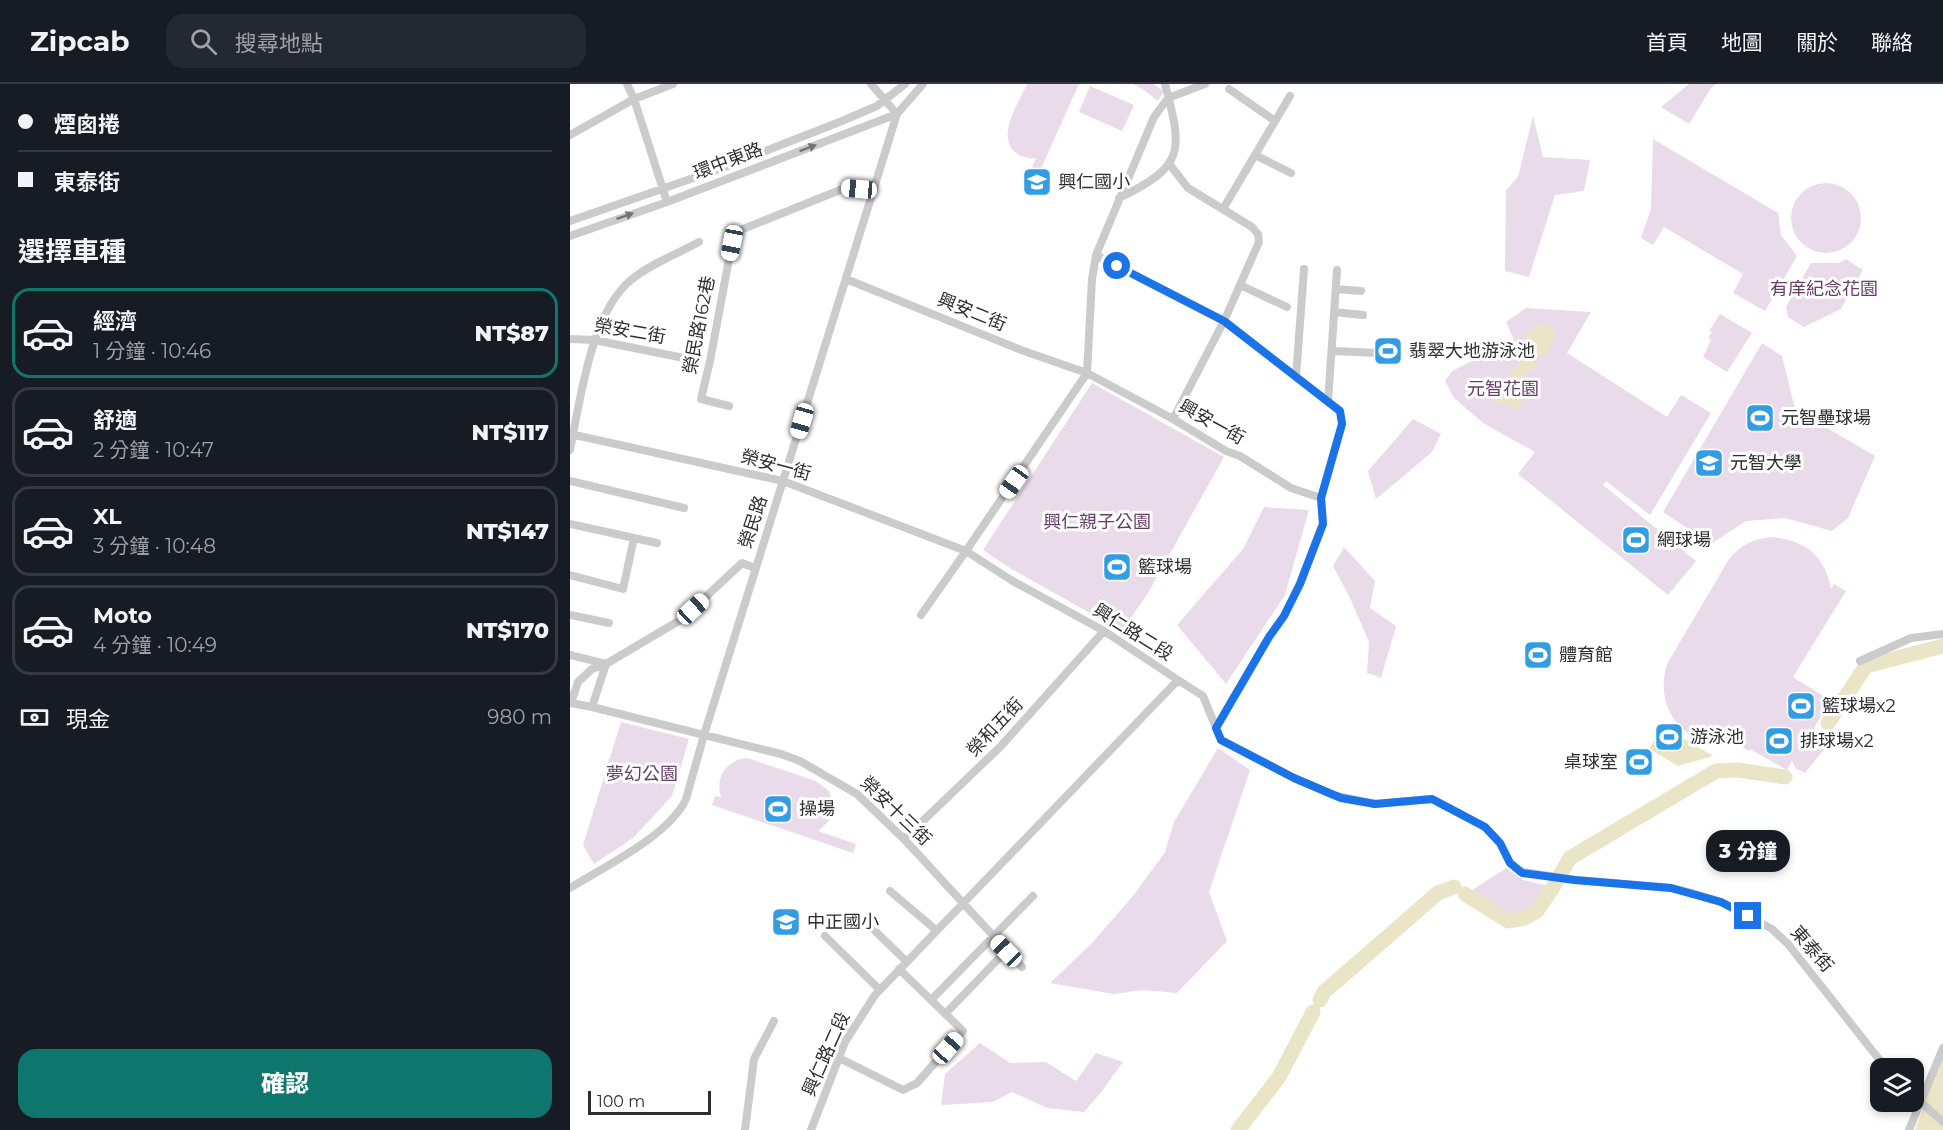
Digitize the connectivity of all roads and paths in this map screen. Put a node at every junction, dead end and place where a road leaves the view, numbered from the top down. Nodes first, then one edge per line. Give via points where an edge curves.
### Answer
1 (627, 84) edge
2 (673, 84) edge
3 (871, 84) edge
4 (905, 84) edge
5 (923, 84) edge
6 (1165, 84) edge
7 (1205, 84) edge
8 (1229, 89) dead end
9 (1290, 96) dead end
10 (1168, 98) junction
11 (634, 99) junction
12 (887, 100) junction
13 (897, 114) junction
14 (1275, 121) junction
15 (570, 135) edge
16 (1255, 155) junction
17 (1170, 165) junction
18 (1291, 173) dead end
19 (663, 189) junction
20 (874, 190) junction
21 (1119, 198) junction
22 (668, 202) junction
23 (1223, 209) junction
24 (570, 220) edge
25 (570, 236) edge
26 (699, 242) dead end
27 (1096, 255) junction
28 (1304, 269) dead end
29 (1337, 270) dead end
30 (846, 279) junction
31 (1240, 285) junction
32 (1336, 289) junction
33 (1360, 291) dead end
34 (1287, 307) dead end
35 (1334, 312) junction
36 (1363, 315) dead end
37 (1224, 321) junction
38 (570, 339) edge
39 (594, 340) junction
40 (1332, 351) junction
41 (1378, 354) dead end
42 (684, 358) dead end
43 (1087, 373) junction
44 (1296, 378) junction
45 (1328, 402) junction
46 (729, 405) dead end
47 (1173, 419) junction
48 (572, 434) edge
49 (570, 450) edge
50 (570, 481) edge
51 (783, 481) junction
52 (1321, 498) junction
53 (684, 508) dead end
54 (570, 524) edge
55 (633, 538) junction
56 (657, 543) dead end
57 (966, 551) junction
58 (755, 568) junction
59 (570, 575) edge
60 (570, 615) edge
61 (921, 615) dead end
62 (609, 623) dead end
63 (1104, 631) junction
64 (1943, 634) edge
65 (570, 655) edge
66 (1860, 661) dead end
67 (606, 664) junction
68 (1178, 680) junction
69 (570, 703) edge
70 (592, 707) junction
71 (1216, 728) junction
72 (704, 735) junction
73 (904, 839) junction
74 (570, 888) edge
75 (890, 891) dead end
76 (1033, 896) dead end
77 (962, 903) junction
78 (867, 923) dead end
79 (936, 930) junction
80 (825, 936) dead end
81 (993, 937) junction
82 (1006, 951) junction
83 (907, 962) junction
84 (1022, 967) dead end
85 (899, 969) junction
86 (880, 990) junction
87 (931, 1000) junction
88 (945, 1014) junction
89 (774, 1021) dead end
90 (1943, 1048) edge
91 (840, 1058) junction
92 (1878, 1058) edge
93 (1924, 1085) edge
94 (1924, 1105) edge
95 (1914, 1112) edge
96 (1943, 1122) edge
97 (745, 1130) edge
98 (811, 1130) edge
99 (1909, 1130) edge

1 - 11 street
2 - 11 street
3 - 12 street
4 - 12 street
5 - 13 street, 榮民路
6 - 10 street
7 - 10 street
8 - 14 street
9 - 14 street
10 - 17 street via 1176,148
10 - 21 street via 1154,117
11 - 15 street
11 - 19 street
12 - 13 street
12 - 19 street, 環中東路
13 - 20 street, 榮民路
22 -> 13 street, 環中東路
14 - 16 street
16 - 18 street
16 - 23 street
17 - 21 street via 1149,183
17 - 23 street via 1188,189
19 - 22 street
19 - 24 street, 環中東路
20 - 30 street, 榮民路
20 - 46 street, 榮民路162巷 via 845,188 738,231 732,243 701,399
21 - 27 street
25 -> 22 street, 環中東路
23 - 31 street via 1252,227 1259,238
26 - 39 street via 631,280 609,304
27 - 37 street
27 - 43 street
28 - 44 street
29 - 32 street
30 - 43 street, 興安二街
30 - 51 street, 榮民路
31 - 34 street
31 - 37 street
32 - 33 street
32 - 35 street
35 - 36 street
35 - 40 street
37 - 44 street
37 - 47 street
38 - 39 street, 榮安二街
39 - 42 street, 榮安二街
39 - 48 street
40 - 41 street
40 - 45 street
43 - 47 street, 興安一街
43 - 57 street
44 - 45 street
45 - 52 street via 1340,411 1342,424
47 - 52 street, 興安一街 via 1291,488
48 - 49 street
48 - 51 street, 榮安一街
50 - 53 street
51 - 57 street, 榮安一街
51 - 58 street, 榮民路
52 - 71 street via 1323,524 1300,584
54 - 55 street
55 - 56 street
55 - 59 street via 623,590
57 - 61 street
57 - 63 street, 興仁路二段
58 - 67 street via 742,563 682,619
58 - 72 street, 榮民路
60 - 62 street
63 - 68 street, 興仁路二段
63 - 73 street, 榮和五街 via 1000,747
64 - 66 street via 1911,639
65 - 67 street
67 - 69 street via 592,669 578,682
67 - 70 street
68 - 71 street via 1203,696
68 - 77 street, 興仁路二段
69 - 70 street, 榮安十三街
70 - 72 street, 榮安十三街
71 - 92 street, 東泰街 via 1221,740 1236,749 1333,795 1375,804 1432,799 1485,827 1500,843 1510,863 1522,873 1671,888 1721,902 1772,929 1788,944
72 - 73 street, 榮安十三街 via 800,761 857,794
72 - 74 street, 榮民路 via 686,799 672,821
73 - 77 street, 榮安十三街
75 - 79 street
76 - 81 street
77 - 79 street, 興仁路二段
77 - 81 street, 榮安十三街
78 - 83 street
79 - 83 street, 興仁路二段
80 - 86 street
81 - 82 street, 榮安十三街
81 - 87 street
82 - 84 street, 榮安十三街
82 - 88 street
83 - 85 street, 興仁路二段
85 - 86 street, 興仁路二段
85 - 87 street
86 - 91 street, 興仁路二段 via 859,1019
87 - 88 street
88 - 91 street via 963,1031 917,1083 903,1090
89 - 97 street via 754,1059
90 - 93 street
91 - 98 street, 興仁路二段
94 - 96 street
95 - 99 street

